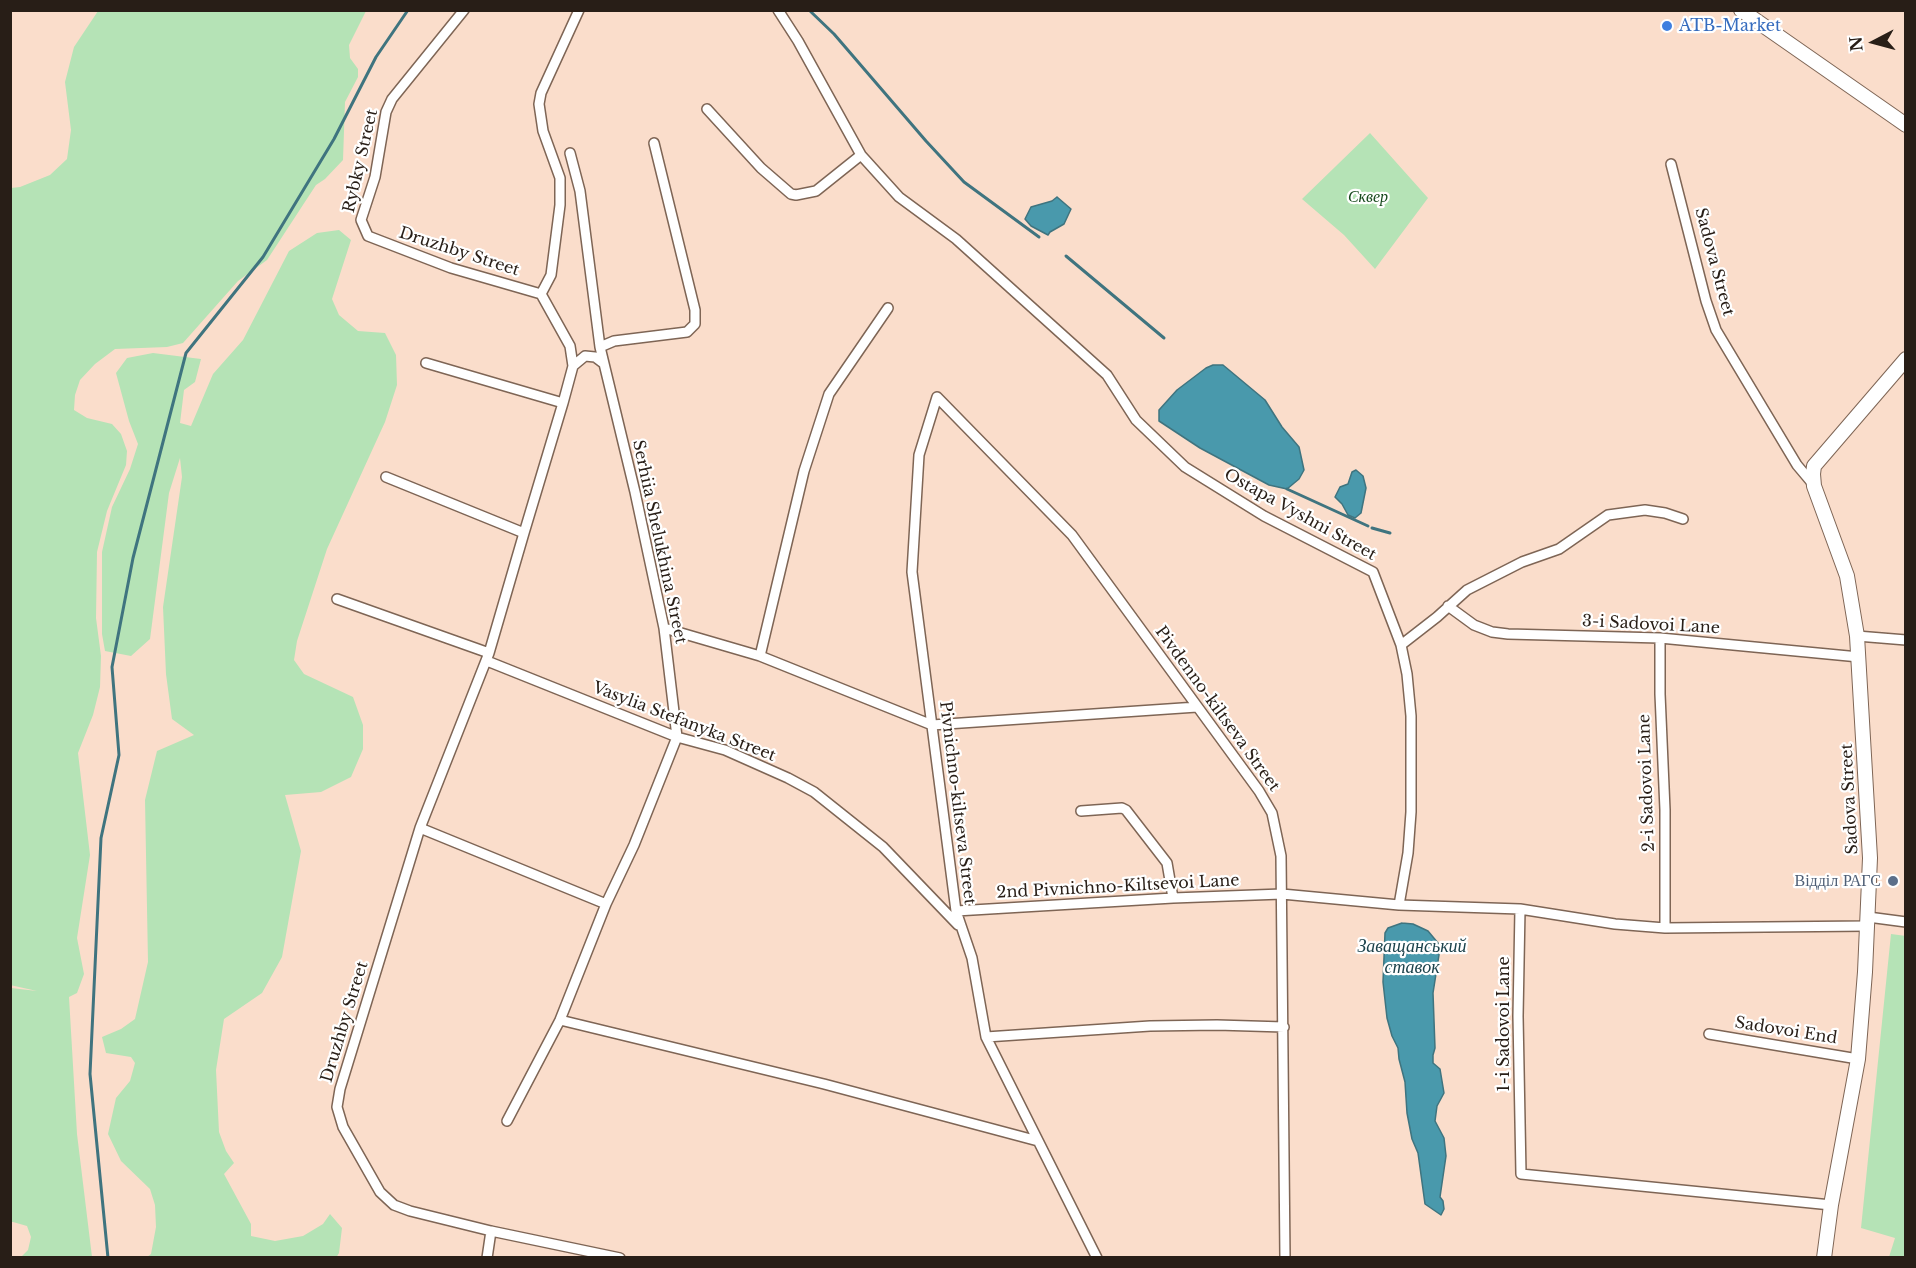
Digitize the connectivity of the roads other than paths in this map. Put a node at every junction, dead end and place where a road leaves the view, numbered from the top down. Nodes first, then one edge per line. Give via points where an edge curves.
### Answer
1 (464, 10) edge
2 (579, 10) edge
3 (778, 10) edge
4 (1741, 10) edge
5 (707, 109) dead end
6 (1905, 125) edge
7 (654, 143) dead end
8 (570, 153) dead end
9 (861, 155) junction
10 (1671, 164) dead end
11 (368, 236) joint
12 (541, 294) junction
13 (888, 308) dead end
14 (600, 347) junction
15 (1905, 359) edge
16 (426, 363) dead end
17 (603, 363) junction
18 (573, 366) junction
19 (937, 397) joint
20 (563, 403) junction
21 (386, 477) dead end
22 (1813, 480) junction
23 (1683, 519) dead end
24 (524, 533) junction
25 (338, 598) dead end
26 (1448, 606) junction
27 (664, 628) junction
28 (1857, 636) junction
29 (1660, 638) junction
30 (1905, 640) edge
31 (1401, 645) junction
32 (760, 656) junction
33 (488, 657) junction
34 (1858, 657) junction
35 (1197, 707) junction
36 (932, 725) junction
37 (676, 737) junction
38 (1081, 811) dead end
39 (420, 828) junction
40 (1282, 894) junction
41 (1173, 897) junction
42 (606, 904) junction
43 (1399, 905) junction
44 (1520, 909) junction
45 (956, 911) junction
46 (1867, 922) junction
47 (1905, 922) edge
48 (1665, 928) junction
49 (962, 930) junction
50 (560, 1020) junction
51 (1284, 1027) junction
52 (1709, 1034) dead end
53 (986, 1037) junction
54 (1858, 1059) junction
55 (507, 1121) dead end
56 (1038, 1141) junction
57 (1831, 1205) junction
58 (491, 1231) junction
59 (487, 1257) edge
60 (620, 1257) edge
61 (1097, 1257) edge
62 (1285, 1257) edge
63 (1824, 1257) edge

1 - 11 street, Rybky Street via 392,99 386,112 375,177 361,220
2 - 12 street via 539,104 543,131 560,178 551,274
3 - 9 street, Ostapa Vyshni Street
4 - 6 main road
5 - 9 street via 790,194 816,191
7 - 14 street via 696,324 687,332 614,341
8 - 14 street, Serhiia Shelukhina Street via 580,191
9 - 31 street, Ostapa Vyshni Street via 899,197 956,239 1107,375 1136,420 1185,467 1264,516 1373,572
10 - 22 street, Sadova Street via 1716,330 1797,465
11 - 12 street, Druzhby Street via 451,268
12 - 18 street via 570,346
13 - 32 street via 829,394 804,471
14 - 17 street, Serhiia Shelukhina Street
15 - 22 main road via 1814,466
16 - 20 street
17 - 18 street via 585,356
17 - 27 street, Serhiia Shelukhina Street
18 - 20 street, Druzhby Street
19 - 35 street, Pivdenno-kiltseva Street via 1072,535
19 - 36 street, Pivnichno-kiltseva Street via 919,455 912,572
20 - 24 street, Druzhby Street
21 - 24 street
22 - 28 main road, Sadova Street via 1847,576
23 - 26 street via 1645,510 1608,515 1559,549 1498,573
24 - 33 street, Druzhby Street
25 - 33 street
26 - 29 street, 3-i Sadovoi Lane via 1474,625 1492,632
26 - 31 street
27 - 32 street
27 - 37 street, Serhiia Shelukhina Street
28 - 30 street
28 - 34 main road, Sadova Street
29 - 34 street, 3-i Sadovoi Lane
29 - 48 street, 2-i Sadovoi Lane
31 - 43 street, Ostapa Vyshni Street via 1411,716 1412,781 1408,853
32 - 36 street
33 - 37 street, Vasylia Stefanyka Street
33 - 39 street, Druzhby Street
34 - 46 main road, Sadova Street via 1870,858
35 - 36 street
35 - 40 street, Pivdenno-kiltseva Street via 1272,813 1281,856
36 - 45 street, Pivnichno-kiltseva Street
37 - 42 street, Serhiia Shelukhina Street via 634,845
37 - 49 street, Vasylia Stefanyka Street via 725,750 814,792 883,847
38 - 41 street via 1126,810 1167,863
39 - 42 street
39 - 58 street, Druzhby Street via 337,1107 342,1127 380,1192 394,1205
40 - 41 street, 2nd Pivnichno-Kiltsevoi Lane
40 - 43 street, 2nd Pivnichno-Kiltsevoi Lane
40 - 51 street, Pivdenno-kiltseva Street
41 - 45 street, 2nd Pivnichno-Kiltsevoi Lane
42 - 50 street, Serhiia Shelukhina Street
43 - 44 street, 2nd Pivnichno-Kiltsevoi Lane
44 - 48 street
44 - 57 street, 1-i Sadovoi Lane via 1521,1174
45 - 49 street, Pivnichno-kiltseva Street
46 - 47 street
46 - 48 street
46 - 54 main road, Sadova Street
49 - 53 street, Pivnichno-kiltseva Street via 972,958
50 - 55 street, Serhiia Shelukhina Street
50 - 56 street
51 - 53 street via 1150,1026
51 - 62 street, Pivdenno-kiltseva Street
52 - 54 street, Sadovoi End
53 - 56 street, Pivnichno-kiltseva Street
54 - 57 main road, Sadova Street
56 - 61 street, Pivnichno-kiltseva Street
57 - 63 main road, Sadova Street
58 - 59 street
58 - 60 street, Druzhby Street

